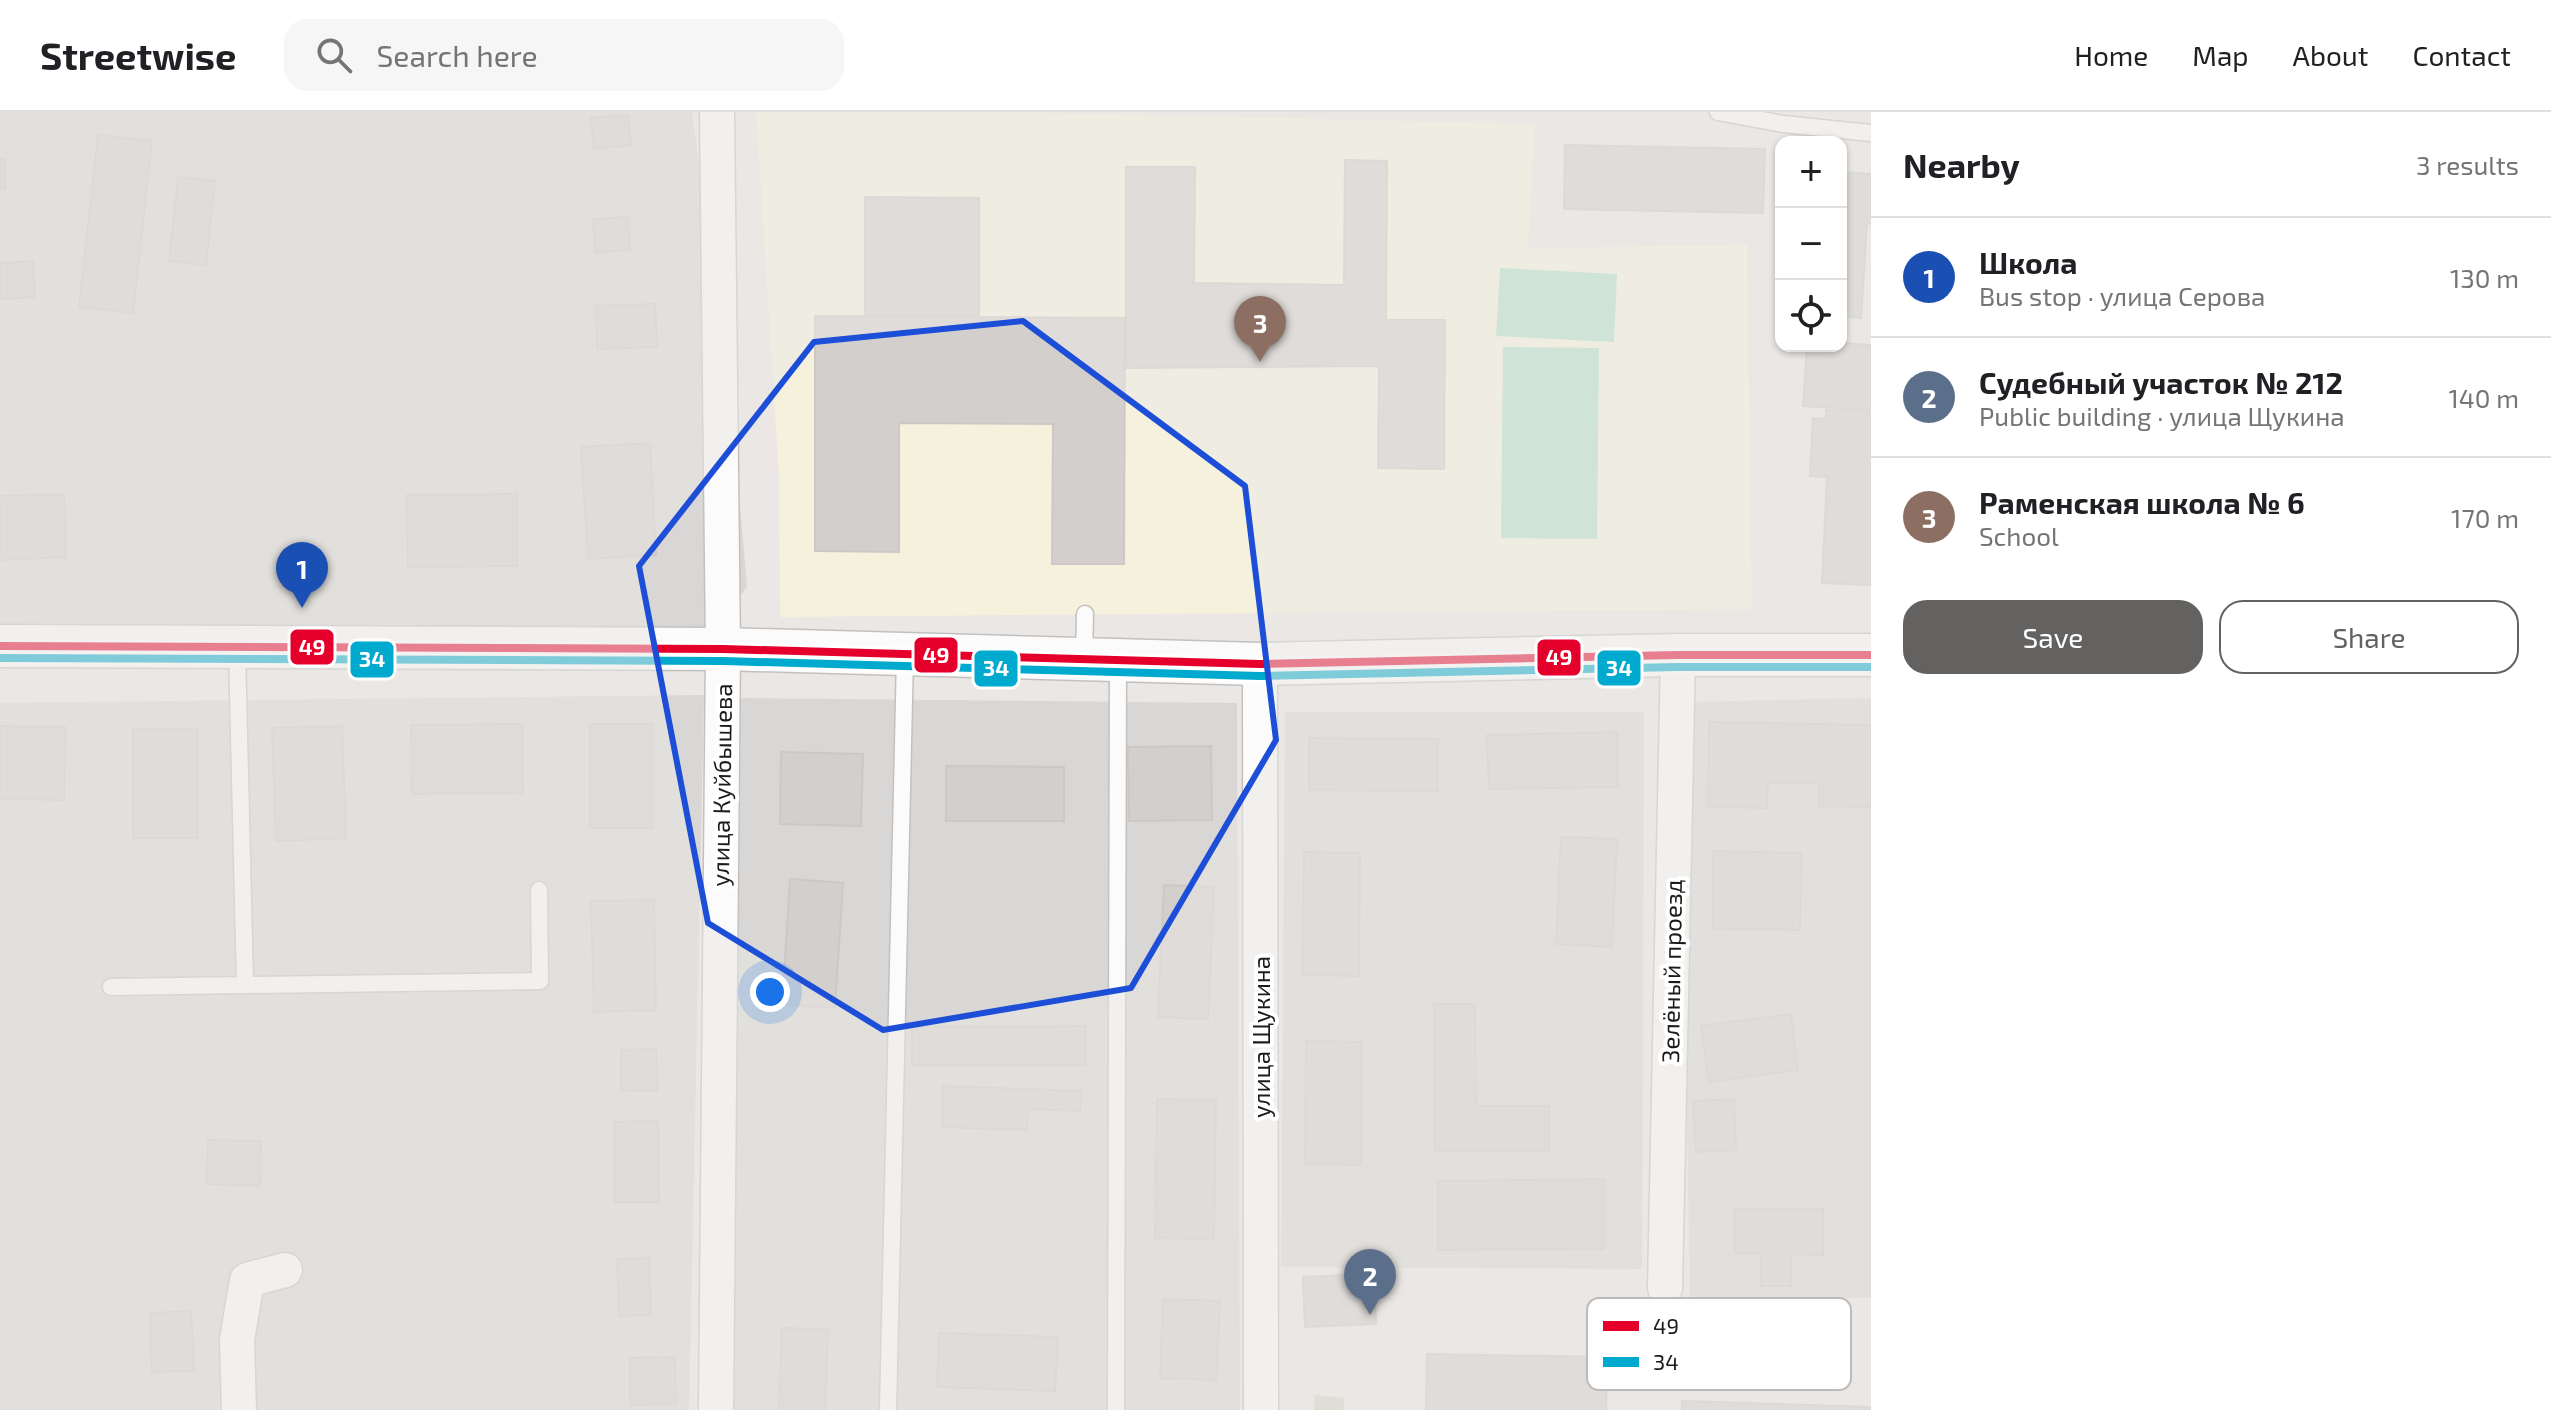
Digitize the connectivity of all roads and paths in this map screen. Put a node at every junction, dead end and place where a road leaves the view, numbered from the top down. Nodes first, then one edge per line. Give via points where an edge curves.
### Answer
1 (717, 112) edge
2 (1718, 112) edge
3 (1871, 133) edge
4 (1085, 614) dead end
5 (0, 646) edge
6 (236, 646) junction
7 (723, 649) junction
8 (905, 654) junction
9 (1678, 655) junction
10 (1871, 655) edge
11 (1101, 659) junction
12 (1260, 664) junction
13 (539, 890) dead end
14 (245, 985) junction
15 (111, 987) dead end
16 (285, 1270) dead end
17 (1665, 1288) dead end
18 (239, 1410) edge
19 (716, 1410) edge
20 (888, 1410) edge
21 (1116, 1410) edge
22 (1261, 1410) edge

1 - 7 street, улица Куйбышева
2 - 3 lane
4 - 11 lane
5 - 6 street
6 - 7 street
6 - 14 lane
7 - 8 street
7 - 19 street, улица Куйбышева
8 - 11 street
8 - 20 lane
9 - 10 street
9 - 12 street
9 - 17 street, Зелёный проезд
11 - 12 street
11 - 21 lane
12 - 22 street, улица Щукина
13 - 14 lane via 540,981
14 - 15 lane
16 - 18 street via 247,1280 237,1340

